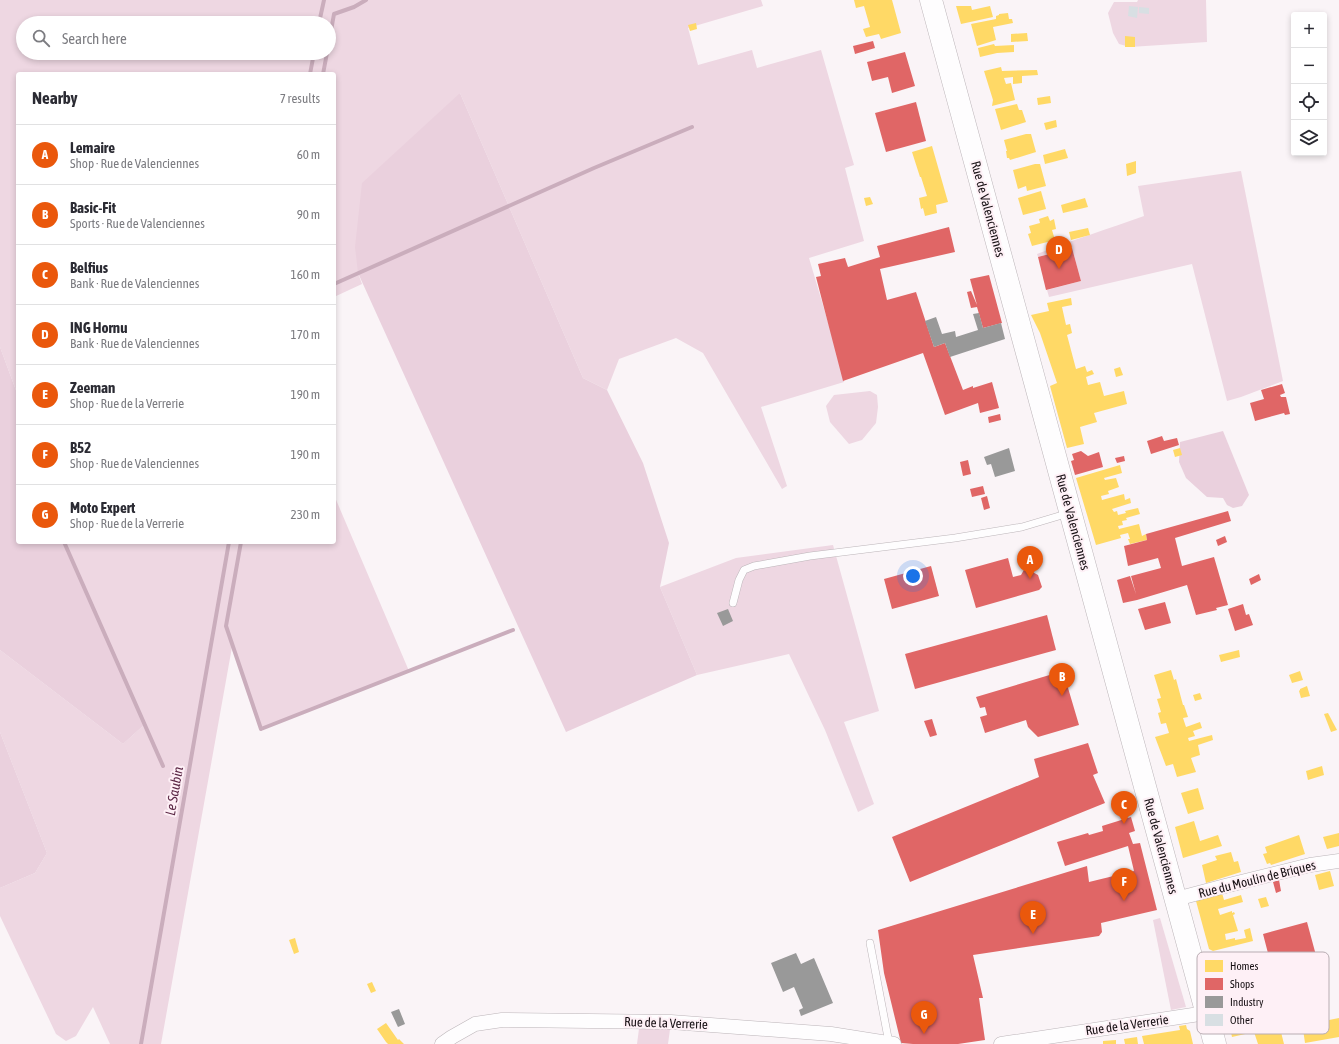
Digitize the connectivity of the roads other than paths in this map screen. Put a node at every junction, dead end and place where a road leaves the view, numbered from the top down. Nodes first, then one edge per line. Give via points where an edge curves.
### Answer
1 (931, 0) edge
2 (1071, 513) junction
3 (733, 603) dead end
4 (1339, 861) edge
5 (1176, 899) junction
6 (870, 943) dead end
7 (1197, 979) edge
8 (1197, 1014) edge
9 (1212, 1034) edge
10 (442, 1044) edge
11 (892, 1044) edge
12 (1001, 1044) edge
13 (1215, 1044) edge

1 - 2 main road, Rue de Valenciennes
2 - 3 lane via 1022,527 956,538 822,554 754,566 744,570
2 - 5 main road, Rue de Valenciennes
4 - 5 street, Rue du Moulin de Briques via 1303,867
5 - 7 main road, Rue de Valenciennes
6 - 11 lane
8 - 12 street, Rue de la Verrerie
9 - 13 main road, Rue de Valenciennes
10 - 11 street, Rue de la Verrerie via 475,1024 502,1020 671,1022 831,1034

